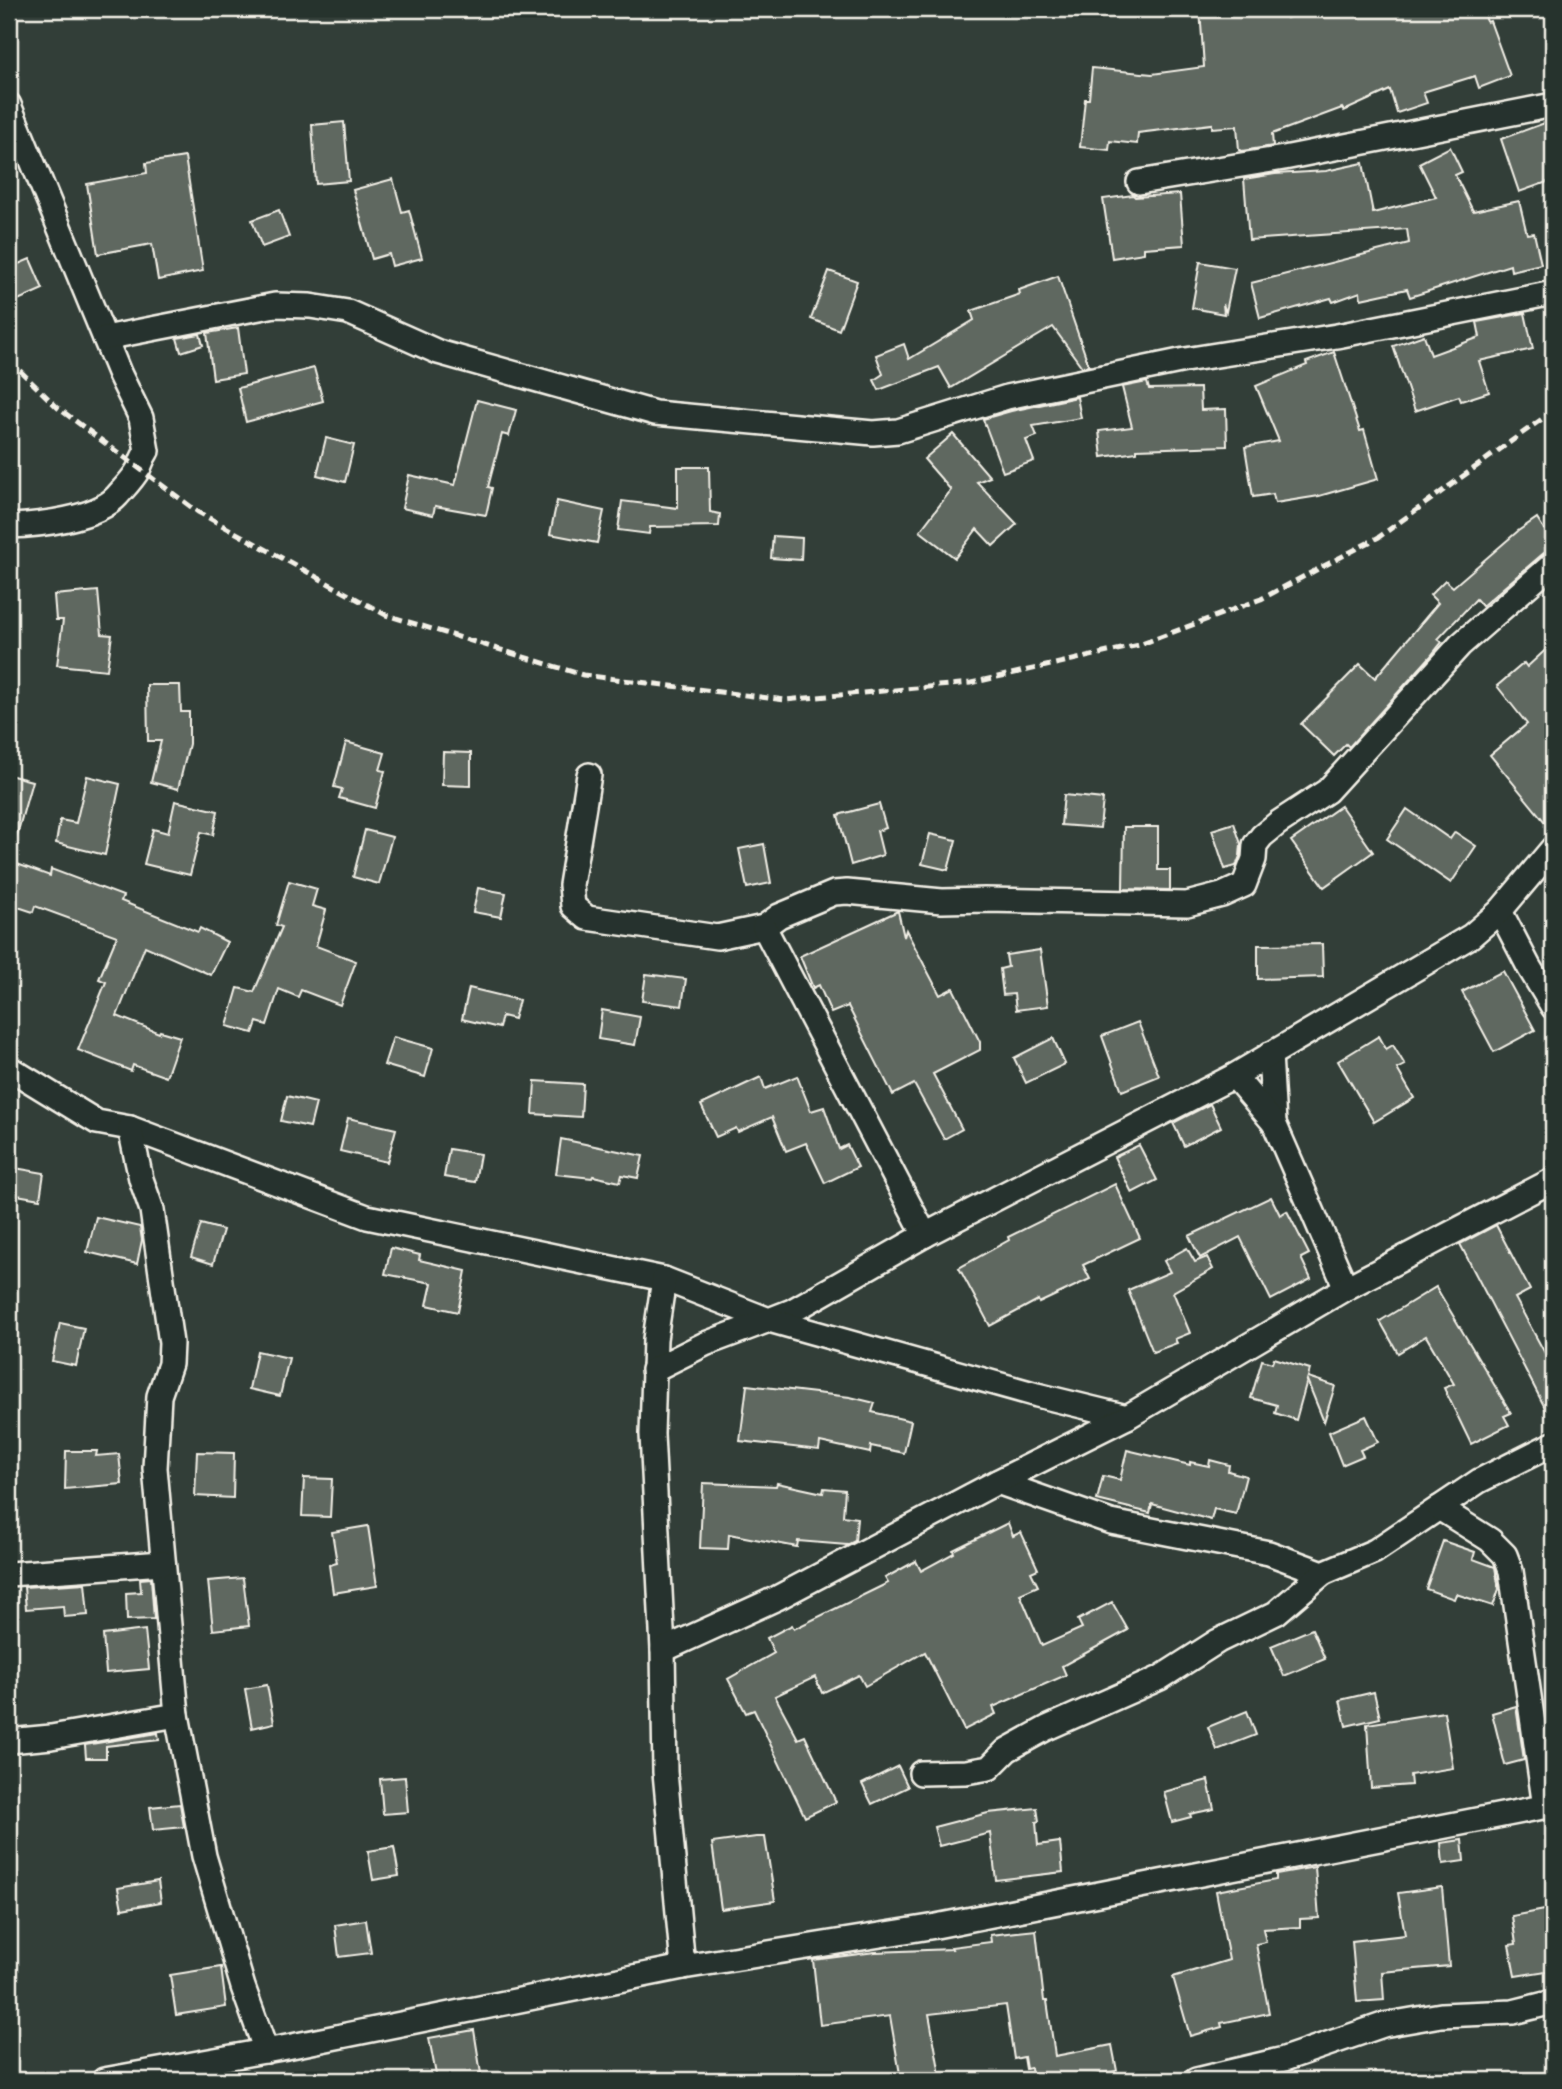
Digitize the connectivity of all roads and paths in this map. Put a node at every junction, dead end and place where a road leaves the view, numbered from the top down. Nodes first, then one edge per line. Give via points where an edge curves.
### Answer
1 (9, 105) edge
2 (1553, 105) edge
3 (1139, 182) dead end
4 (1553, 293) edge
5 (105, 338) junction
6 (9, 526) edge
7 (1553, 564) edge
8 (590, 775) dead end
9 (1553, 848) edge
10 (1500, 911) junction
11 (764, 927) junction
12 (1553, 1007) edge
13 (1270, 1054) junction
14 (9, 1068) edge
15 (1234, 1076) junction
16 (1274, 1123) junction
17 (130, 1128) junction
18 (1553, 1180) edge
19 (925, 1235) junction
20 (664, 1279) junction
21 (1346, 1288) junction
22 (769, 1320) junction
23 (653, 1370) junction
24 (1126, 1417) junction
25 (1553, 1444) edge
26 (997, 1482) junction
27 (1439, 1508) junction
28 (163, 1563) junction
29 (1322, 1573) junction
30 (9, 1574) edge
31 (663, 1650) junction
32 (177, 1715) junction
33 (9, 1741) edge
34 (921, 1773) dead end
35 (1549, 1806) edge
36 (683, 1967) junction
37 (1553, 2002) edge
38 (266, 2051) junction
39 (104, 2080) edge
40 (1196, 2080) edge

1 - 5 street
2 - 3 street
4 - 5 street via 1337,336 1172,362 1007,397 898,430 873,433 655,413 438,352 348,312 310,306 275,305
5 - 6 street via 141,418 147,451 139,468 115,498 95,511
7 - 11 street via 1460,645 1327,791 1262,836 1244,885 1187,904 942,901 834,893
8 - 11 street via 571,885 573,906 587,918 717,937
9 - 10 street
10 - 12 street
10 - 13 street via 1471,936
11 - 19 street
13 - 15 street
13 - 16 street
14 - 17 street via 97,1122
15 - 16 street
15 - 19 street
16 - 21 street
17 - 20 street via 367,1217
17 - 28 street via 152,1210 171,1343 156,1422
18 - 21 street
19 - 22 street
20 - 22 street
20 - 23 street
21 - 24 street
22 - 23 street
22 - 24 street
23 - 31 street
24 - 26 street
25 - 27 street via 1479,1481
26 - 29 street via 1111,1522 1269,1553
26 - 31 street via 778,1598
27 - 29 street via 1375,1550
27 - 35 street via 1490,1540 1505,1555 1511,1571
28 - 30 street
28 - 32 street
29 - 34 street via 1276,1613 1218,1641 1160,1678 1047,1728 1007,1750 989,1768
31 - 36 street via 665,1772
32 - 33 street
32 - 38 street via 204,1856
35 - 36 street via 936,1926
36 - 38 street
37 - 40 street via 1513,2012 1441,2015 1383,2025 1284,2059
38 - 39 street

